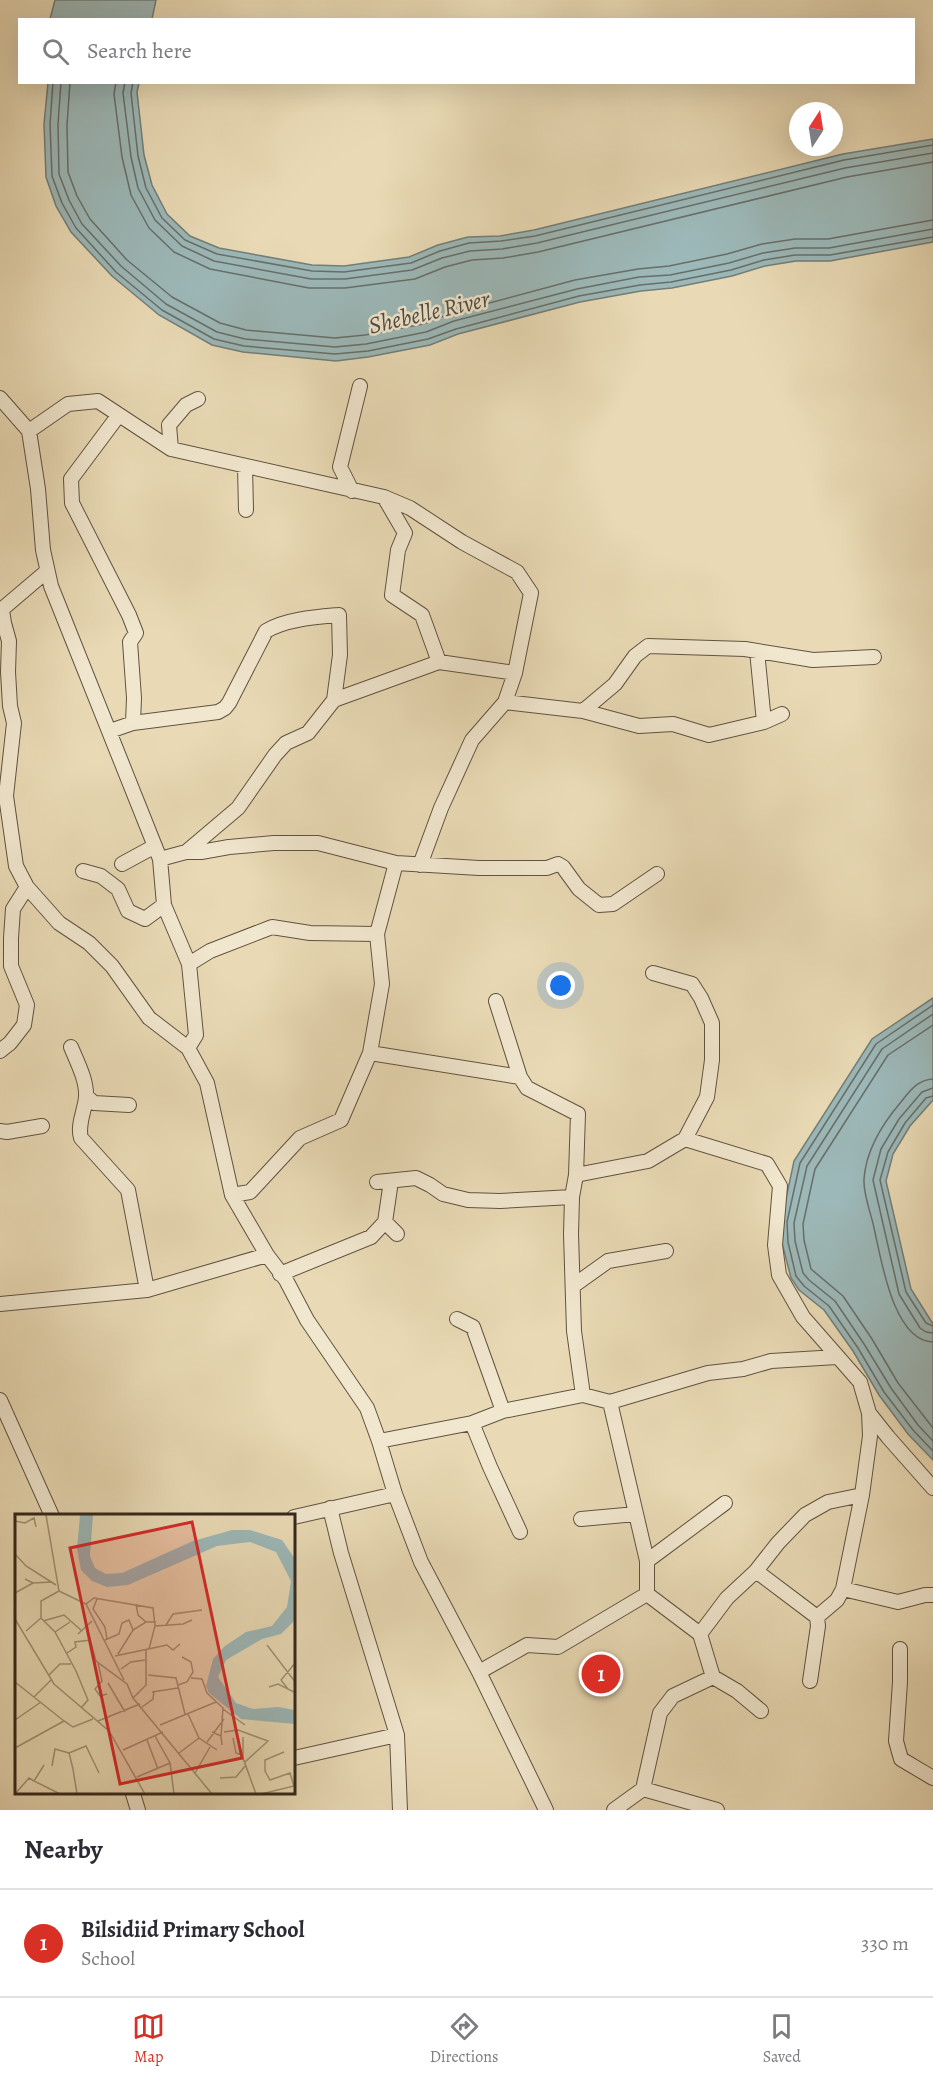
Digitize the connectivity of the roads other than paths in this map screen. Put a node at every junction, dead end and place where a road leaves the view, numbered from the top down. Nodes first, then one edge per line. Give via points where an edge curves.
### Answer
1 (360, 386) dead end
2 (0, 398) edge
3 (198, 399) dead end
4 (118, 416) junction
5 (29, 431) junction
6 (171, 449) junction
7 (245, 467) junction
8 (352, 491) junction
9 (384, 496) junction
10 (246, 510) dead end
11 (47, 571) junction
12 (1, 610) edge
13 (757, 651) junction
14 (874, 657) dead end
15 (439, 662) junction
16 (515, 673) junction
17 (334, 700) junction
18 (505, 702) junction
19 (5, 706) edge
20 (583, 711) junction
21 (782, 714) dead end
22 (764, 722) junction
23 (133, 723) junction
24 (110, 731) junction
25 (155, 846) junction
26 (186, 852) junction
27 (160, 859) junction
28 (396, 863) junction
29 (122, 864) dead end
30 (420, 865) junction
31 (83, 871) dead end
32 (657, 874) dead end
33 (27, 887) junction
34 (164, 905) junction
35 (377, 934) junction
36 (189, 964) junction
37 (654, 973) dead end
38 (496, 1001) dead end
39 (70, 1047) dead end
40 (188, 1048) junction
41 (0, 1051) edge
42 (370, 1053) junction
43 (520, 1077) junction
44 (86, 1096) junction
45 (129, 1105) dead end
46 (42, 1126) dead end
47 (0, 1131) edge
48 (686, 1138) junction
49 (90, 1156) dead end
50 (110, 1170) junction
51 (576, 1175) junction
52 (391, 1180) junction
53 (376, 1182) dead end
54 (232, 1195) junction
55 (572, 1197) junction
56 (385, 1222) junction
57 (397, 1234) dead end
58 (666, 1251) dead end
59 (267, 1255) junction
60 (280, 1274) junction
61 (573, 1286) junction
62 (147, 1290) junction
63 (0, 1304) edge
64 (457, 1319) dead end
65 (837, 1357) junction
66 (583, 1395) junction
67 (1, 1402) edge
68 (610, 1402) junction
69 (503, 1411) junction
70 (869, 1413) junction
71 (472, 1423) junction
72 (379, 1441) junction
73 (933, 1488) edge
74 (395, 1494) junction
75 (862, 1495) junction
76 (725, 1503) dead end
77 (330, 1508) junction
78 (51, 1514) edge
79 (636, 1514) junction
80 (296, 1516) edge
81 (581, 1519) dead end
82 (520, 1532) dead end
83 (647, 1561) junction
84 (756, 1571) junction
85 (843, 1588) junction
86 (646, 1594) junction
87 (933, 1595) edge
88 (817, 1617) junction
89 (700, 1634) junction
90 (900, 1648) dead end
91 (479, 1672) junction
92 (713, 1677) junction
93 (810, 1681) dead end
94 (761, 1711) dead end
95 (397, 1735) junction
96 (296, 1754) edge
97 (933, 1778) edge
98 (643, 1789) junction
99 (133, 1795) edge
100 (138, 1810) edge
101 (400, 1810) edge
102 (546, 1810) edge
103 (614, 1810) edge
104 (717, 1810) edge

1 - 8 street via 340,467
2 - 5 street
3 - 6 street via 186,405 169,425
4 - 5 street via 98,401 68,404
4 - 6 street
4 - 23 street via 71,479 72,503 136,633 130,642
5 - 11 street
6 - 7 street
7 - 8 street
7 - 10 street
8 - 9 street
9 - 15 street via 405,533 398,550 392,595 422,615
9 - 16 street via 517,572 531,592
11 - 12 street
11 - 24 street
12 - 19 street via 9,641
13 - 14 street via 813,660
13 - 20 street via 648,646 635,656 615,684
13 - 22 street
15 - 16 street
15 - 17 street
16 - 18 street
17 - 23 street via 340,655 339,615 318,616 266,631 225,708
17 - 26 street via 308,733 286,743 275,755 238,808
18 - 20 street
18 - 30 street via 472,740
19 - 33 street via 14,723 6,796 16,866
20 - 22 street via 639,726 673,724 709,735
21 - 22 street
23 - 24 street
24 - 25 street
25 - 27 street
25 - 29 street
26 - 27 street
26 - 28 street via 318,843
27 - 34 street
28 - 30 street
28 - 35 street
30 - 32 street via 548,868 558,864 579,889 600,905 613,904
31 - 34 street via 101,876 117,889 128,910 145,919
33 - 40 street via 59,923 89,943 112,966 149,1018
33 - 41 street via 13,909 11,938 11,966 27,1005 24,1025
34 - 36 street
35 - 36 street via 310,933 272,927 210,951
35 - 42 street via 382,984
36 - 40 street via 196,1035
37 - 48 street via 692,984 712,1023 707,1097
38 - 43 street
39 - 44 street via 80,1067
40 - 54 street via 207,1083
42 - 43 street
42 - 54 street via 341,1120 300,1138 250,1192
43 - 51 street via 527,1088 578,1114
44 - 45 street via 94,1103
44 - 50 street via 79,1132
46 - 47 street
48 - 51 street via 648,1161
48 - 65 street via 767,1164 780,1186 775,1245 779,1275 803,1317
49 - 50 street
50 - 62 street via 128,1190
51 - 55 street
52 - 53 street
52 - 55 street via 416,1178 443,1194 468,1200
52 - 56 street
54 - 59 street
55 - 61 street
56 - 57 street
56 - 60 street via 371,1237
58 - 61 street via 608,1261
59 - 60 street
59 - 62 street
60 - 72 street via 367,1408
61 - 66 street via 574,1331
62 - 63 street
64 - 69 street via 474,1327
65 - 68 street via 771,1361 708,1373
65 - 70 street via 860,1382
66 - 68 street
66 - 69 street
67 - 78 street
68 - 79 street
69 - 71 street
70 - 73 street
70 - 75 street
71 - 72 street
71 - 82 street
72 - 74 street
74 - 77 street
74 - 91 street via 421,1562
75 - 84 street via 828,1502 805,1515
75 - 85 street
76 - 83 street
77 - 80 street
77 - 95 street
79 - 81 street
79 - 83 street
83 - 86 street
84 - 88 street
84 - 89 street via 727,1598
85 - 87 street via 898,1602
85 - 88 street via 837,1600
86 - 89 street
86 - 91 street via 558,1647 527,1645
88 - 93 street
89 - 92 street
90 - 97 street via 896,1741 901,1759
91 - 102 street
92 - 94 street
92 - 98 street via 673,1696 660,1713
95 - 96 street
95 - 101 street
98 - 103 street
98 - 104 street
99 - 100 street

